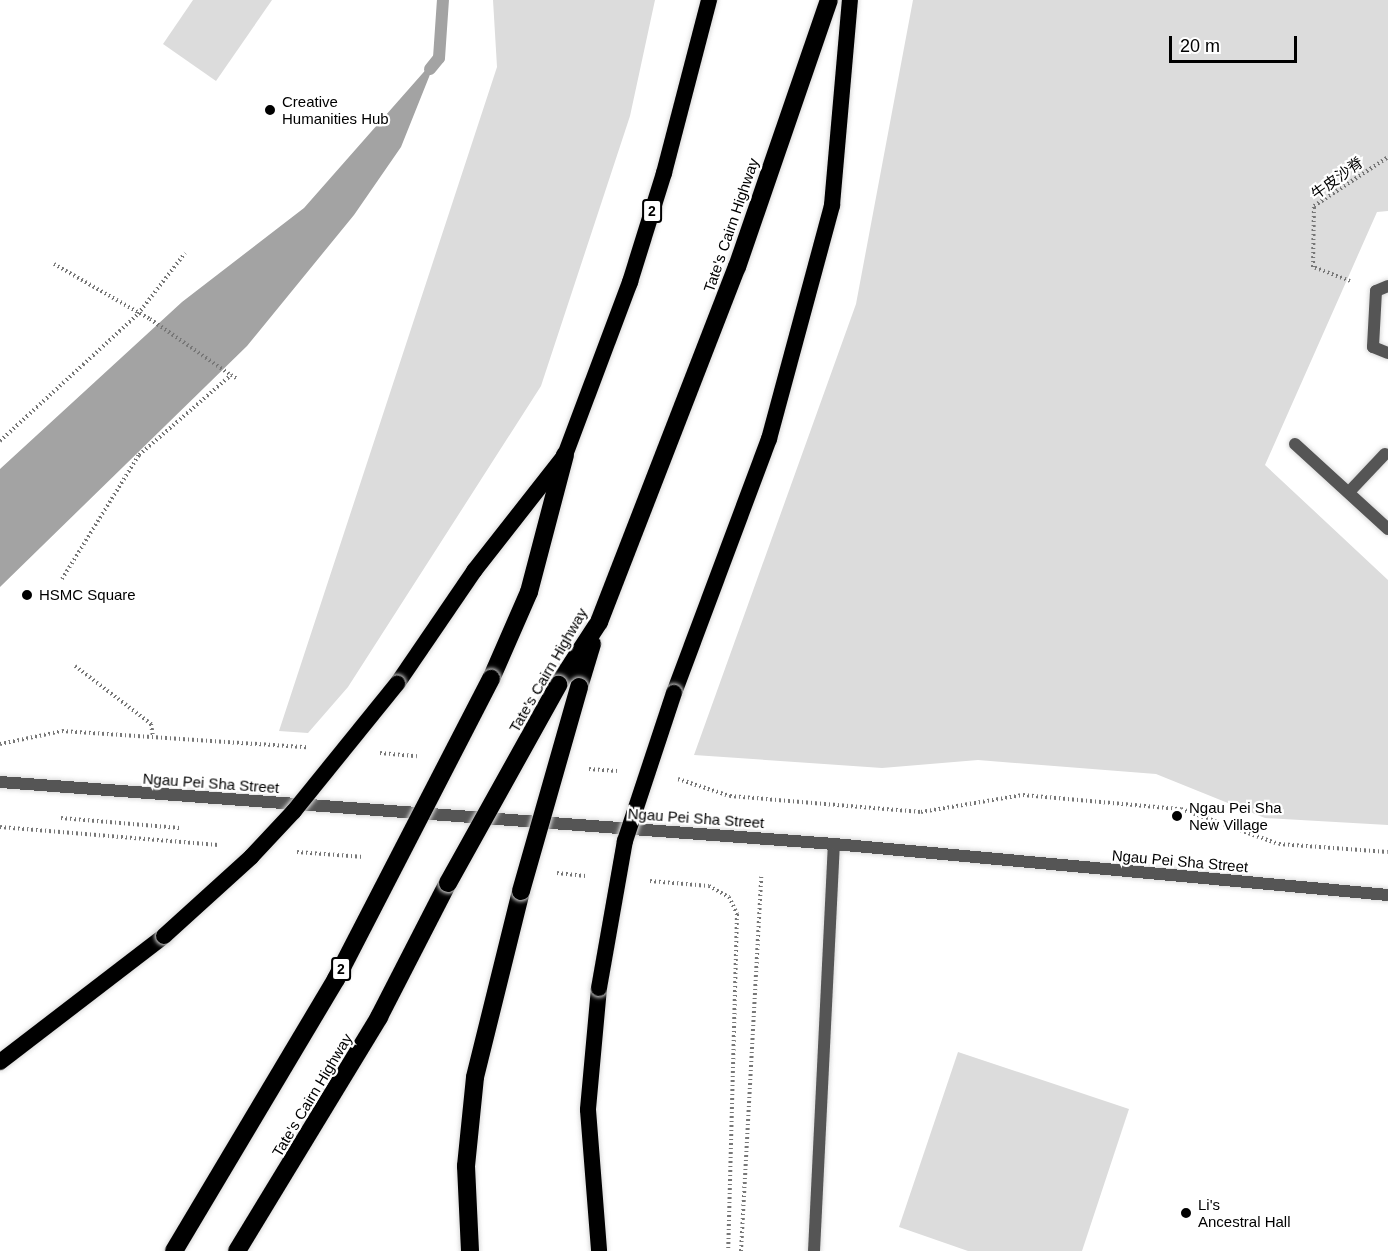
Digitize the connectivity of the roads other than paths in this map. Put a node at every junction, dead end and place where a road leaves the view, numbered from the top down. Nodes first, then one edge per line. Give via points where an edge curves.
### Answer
1 (709, 0) edge
2 (829, 0) edge
3 (850, 0) edge
4 (1388, 286) edge
5 (1388, 353) edge
6 (1295, 444) dead end
7 (1385, 454) dead end
8 (565, 455) junction
9 (1350, 491) junction
10 (1388, 529) edge
11 (599, 622) junction
12 (0, 782) edge
13 (834, 844) junction
14 (1388, 895) edge
15 (0, 1062) edge
16 (174, 1251) edge
17 (237, 1251) edge
18 (470, 1251) edge
19 (599, 1251) edge
20 (814, 1251) edge

1 - 8 highway, 2 via 664,173 626,293
2 - 11 highway, Tate's Cairn Highway via 737,267
3 - 19 highway, bridge via 832,205 769,439 674,693 625,841 599,988 588,1110
4 - 5 street via 1376,291 1372,347
6 - 9 street
7 - 9 street
8 - 15 highway, bridge via 474,572 397,684 294,811 251,857 164,936
8 - 16 highway, 2, bridge via 529,592 491,679 336,979
9 - 10 street
11 - 17 highway, Tate's Cairn Highway, bridge via 558,685 379,1017
11 - 18 highway, bridge via 482,1039 466,1167
12 - 13 street, Ngau Pei Sha Street
13 - 14 street, Ngau Pei Sha Street
13 - 20 street

